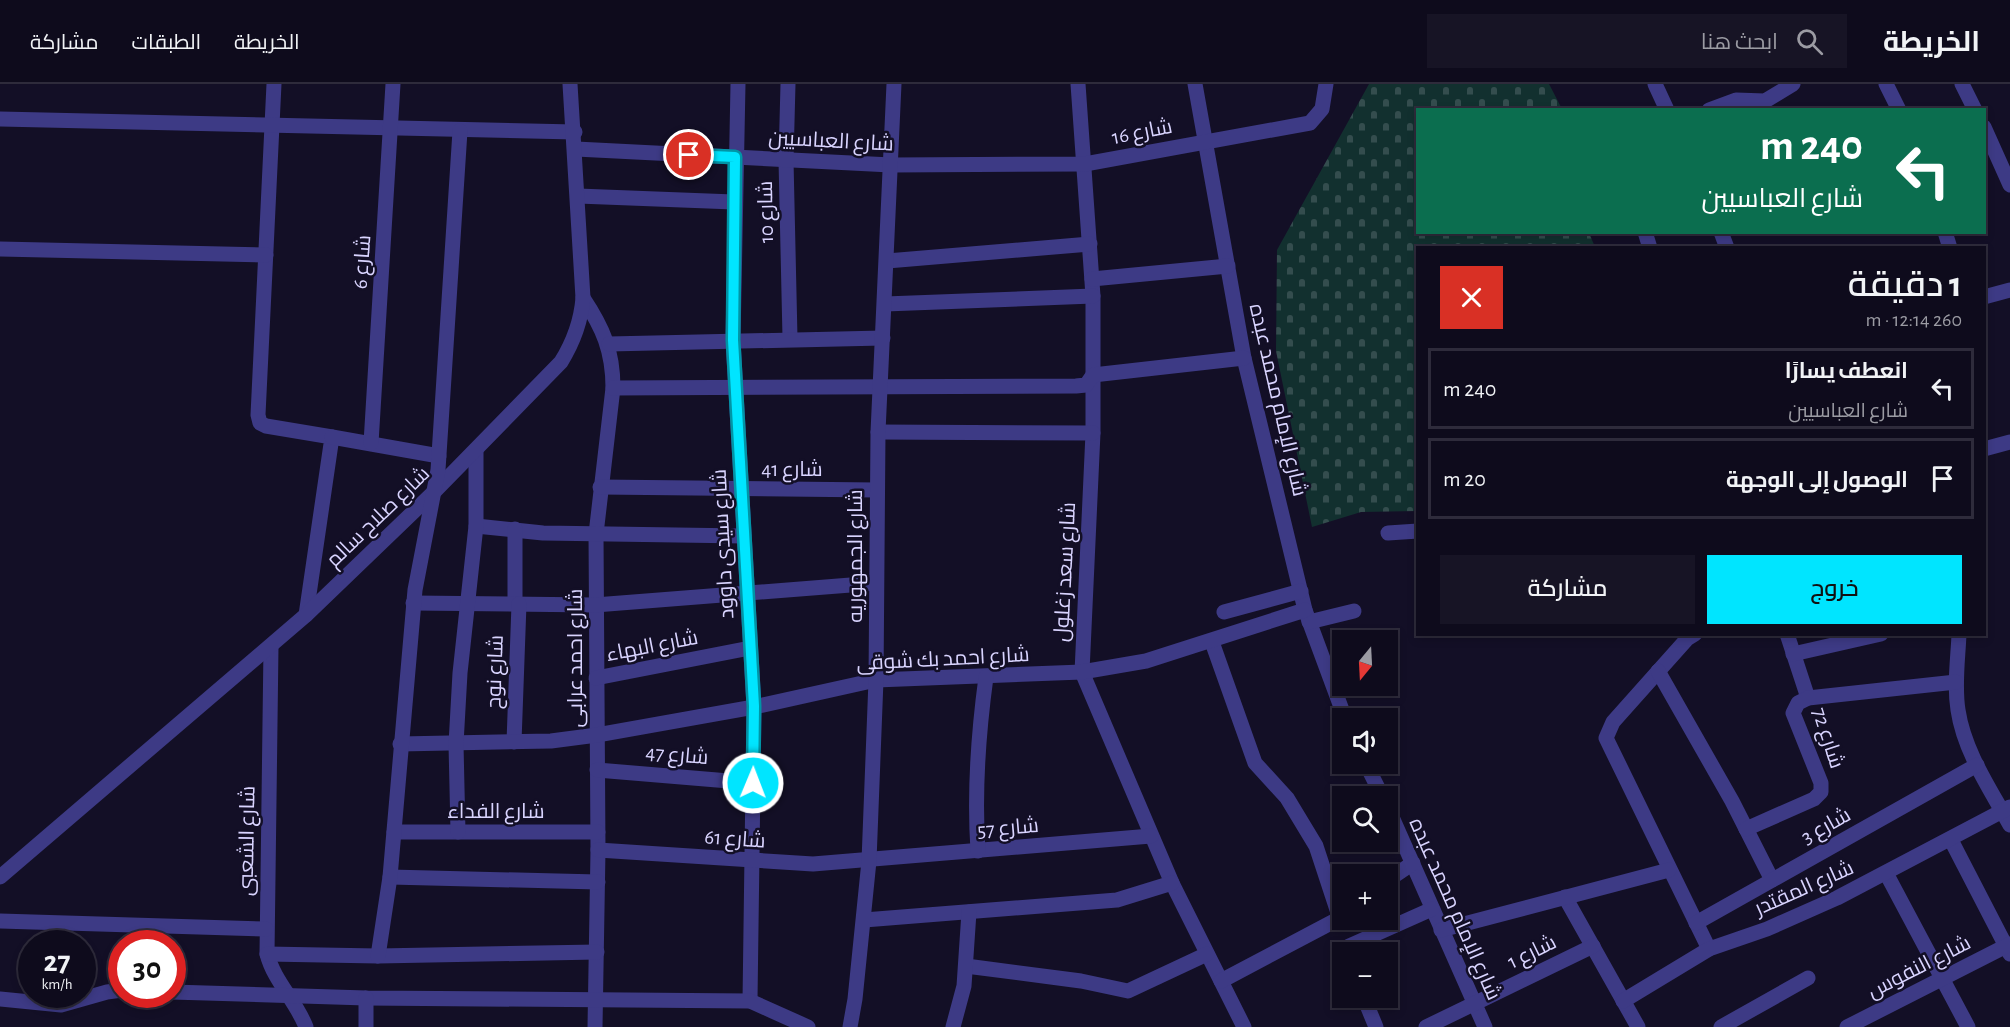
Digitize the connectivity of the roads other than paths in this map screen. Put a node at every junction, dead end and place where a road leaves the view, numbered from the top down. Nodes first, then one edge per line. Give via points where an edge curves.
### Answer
1 (274, 84) edge
2 (393, 84) edge
3 (570, 84) edge
4 (738, 84) edge
5 (788, 84) edge
6 (898, 84) edge
7 (1078, 84) edge
8 (1195, 84) edge
9 (1326, 84) edge
10 (1655, 84) edge
11 (1793, 84) edge
12 (1886, 84) edge
13 (1962, 84) edge
14 (1666, 108) edge
15 (1715, 108) edge
16 (1898, 108) edge
17 (1974, 108) edge
18 (0, 119) edge
19 (273, 127) junction
20 (392, 129) junction
21 (460, 131) junction
22 (1986, 131) edge
23 (575, 132) junction
24 (1206, 142) junction
25 (576, 149) junction
26 (735, 157) junction
27 (786, 160) junction
28 (1085, 164) junction
29 (891, 165) junction
30 (2009, 175) edge
31 (578, 196) junction
32 (734, 202) junction
33 (1090, 244) junction
34 (0, 249) edge
35 (266, 255) junction
36 (887, 261) junction
37 (1228, 266) junction
38 (1092, 279) junction
39 (2010, 290) edge
40 (1094, 296) junction
41 (1986, 296) edge
42 (583, 298) junction
43 (885, 304) junction
44 (790, 338) junction
45 (883, 338) junction
46 (733, 340) junction
47 (609, 344) junction
48 (1244, 358) junction
49 (1093, 375) junction
50 (613, 388) junction
51 (735, 388) junction
52 (880, 388) junction
53 (878, 432) junction
54 (1093, 433) junction
55 (332, 436) junction
56 (2010, 442) edge
57 (371, 444) junction
58 (1986, 448) edge
59 (476, 450) junction
60 (439, 456) junction
61 (600, 487) junction
62 (742, 490) junction
63 (877, 490) junction
64 (433, 493) junction
65 (476, 526) junction
66 (515, 529) junction
67 (1416, 531) edge
68 (1388, 533) dead end
69 (596, 534) junction
70 (744, 536) junction
71 (876, 583) junction
72 (1301, 591) junction
73 (747, 594) junction
74 (414, 603) junction
75 (467, 603) junction
76 (517, 604) junction
77 (595, 605) junction
78 (1354, 611) dead end
79 (1224, 612) dead end
80 (306, 615) junction
81 (1307, 616) junction
82 (1692, 636) edge
83 (1788, 636) edge
84 (1872, 636) edge
85 (1959, 636) edge
86 (1212, 642) junction
87 (271, 646) junction
88 (750, 648) junction
89 (1793, 654) junction
90 (1658, 671) junction
91 (1082, 672) junction
92 (986, 677) junction
93 (596, 678) junction
94 (876, 680) junction
95 (1956, 682) junction
96 (1808, 699) junction
97 (754, 706) junction
98 (1341, 708) edge
99 (597, 735) junction
100 (514, 742) junction
101 (400, 744) junction
102 (456, 744) junction
103 (1977, 765) junction
104 (597, 770) junction
105 (753, 783) junction
106 (2008, 814) edge
107 (1746, 828) junction
108 (1398, 830) edge
109 (394, 832) junction
110 (458, 832) junction
111 (598, 832) junction
112 (1151, 836) junction
113 (1951, 840) junction
114 (598, 850) junction
115 (978, 851) junction
116 (869, 861) junction
117 (752, 862) junction
118 (1413, 863) junction
119 (1669, 870) junction
120 (1398, 873) edge
121 (1886, 873) junction
122 (0, 877) edge
123 (390, 877) junction
124 (1772, 880) junction
125 (598, 882) junction
126 (1172, 884) junction
127 (1332, 892) edge
128 (1566, 897) junction
129 (1432, 909) junction
130 (969, 912) junction
131 (864, 920) junction
132 (0, 921) edge
133 (1332, 923) edge
134 (1696, 923) junction
135 (266, 929) junction
136 (1441, 930) junction
137 (1358, 942) edge
138 (1593, 946) junction
139 (2009, 948) edge
140 (1709, 949) junction
141 (597, 952) junction
142 (267, 954) junction
143 (1207, 954) junction
144 (378, 956) junction
145 (966, 966) junction
146 (1808, 978) dead end
147 (1942, 978) junction
148 (1221, 981) junction
149 (186, 992) edge
150 (108, 993) edge
151 (290, 995) junction
152 (366, 998) junction
153 (0, 999) edge
154 (596, 1000) junction
155 (750, 1001) junction
156 (1623, 1001) junction
157 (1474, 1003) junction
158 (1368, 1008) edge
159 (1634, 1026) edge
160 (306, 1027) edge
161 (366, 1027) edge
162 (595, 1027) edge
163 (808, 1027) edge
164 (850, 1027) edge
165 (953, 1027) edge
166 (1244, 1027) edge
167 (1376, 1027) edge
168 (1426, 1027) edge
169 (1485, 1027) edge
170 (1721, 1027) edge
171 (1847, 1027) edge
172 (1968, 1027) edge

1 - 19 street
2 - 20 street, شارع 6
3 - 23 street, شارع صلاح سالم
4 - 26 street, شارع سيدى داوود
5 - 27 street, شارع 10
6 - 29 street, شارع الجمهوريه
7 - 28 street, شارع سعد زغلول
8 - 24 street, شارع الإمام محمد عبده
9 - 24 street, شارع 16 via 1322,110 1310,123
10 - 14 street
11 - 15 street via 1765,100 1737,100
12 - 16 street
13 - 17 street
18 - 19 street
19 - 20 street
19 - 35 street
20 - 21 street
20 - 57 street, شارع 6
21 - 23 street
21 - 60 street
22 - 30 street
23 - 25 street, شارع صلاح سالم
24 - 28 street, شارع 16
24 - 37 street, شارع الإمام محمد عبده
25 - 26 street, شارع العباسيين
25 - 31 street, شارع صلاح سالم
26 - 27 street, شارع العباسيين
26 - 32 street, شارع سيدى داوود
27 - 29 street, شارع العباسيين
27 - 44 street, شارع 10
28 - 29 street, شارع العباسيين
28 - 33 street, شارع سعد زغلول
29 - 36 street, شارع الجمهوريه
31 - 32 street
31 - 42 street, شارع صلاح سالم
32 - 46 street, شارع سيدى داوود
33 - 36 street
33 - 38 street, شارع سعد زغلول
34 - 35 street
35 - 55 street via 260,423
36 - 43 street, شارع الجمهوريه
37 - 38 street
37 - 48 street, شارع الإمام محمد عبده
38 - 40 street, شارع سعد زغلول
39 - 41 street
40 - 43 street
40 - 49 street, شارع سعد زغلول
42 - 47 street, شارع احمد عرابى via 602,325
42 - 59 street, شارع صلاح سالم via 581,321 561,362
43 - 45 street, شارع الجمهوريه
44 - 45 street
44 - 46 street
45 - 52 street, شارع الجمهوريه
46 - 47 street
46 - 51 street, شارع سيدى داوود
47 - 50 street, شارع احمد عرابى
48 - 49 street
48 - 72 street, شارع الإمام محمد عبده
49 - 52 street via 1086,385 1076,386
49 - 54 street, شارع سعد زغلول
50 - 51 street
50 - 61 street, شارع احمد عرابى
51 - 52 street
51 - 62 street, شارع سيدى داوود
52 - 53 street, شارع الجمهوريه
53 - 54 street
53 - 63 street, شارع الجمهوريه
54 - 91 street, شارع سعد زغلول
55 - 57 street
55 - 80 street
56 - 58 street
57 - 60 street
59 - 64 street, شارع صلاح سالم
59 - 65 street
60 - 64 street
61 - 62 street, شارع 41
61 - 69 street, شارع احمد عرابى
62 - 63 street, شارع 41
62 - 70 street, شارع سيدى داوود
63 - 71 street, شارع الجمهوريه
64 - 74 street
64 - 80 street, شارع صلاح سالم
65 - 66 street
65 - 75 street
66 - 69 street
66 - 76 street, شارع نوح
67 - 68 street
69 - 70 street
69 - 77 street, شارع احمد عرابى
70 - 73 street, شارع سيدى داوود
71 - 73 street
71 - 94 street, شارع الجمهوريه
72 - 79 street
72 - 81 street, شارع الإمام محمد عبده
73 - 77 street
73 - 88 street, شارع سيدى داوود
74 - 75 street
74 - 101 street
75 - 76 street
75 - 102 street
76 - 77 street
76 - 100 street, شارع نوح
77 - 93 street, شارع احمد عرابى
78 - 81 street, شارع احمد بك شوقى
80 - 87 street, شارع صلاح سالم
81 - 86 street, شارع احمد بك شوقى
81 - 98 street, شارع الإمام محمد عبده
82 - 90 street
83 - 89 street
84 - 89 street
85 - 95 street
86 - 91 street, شارع احمد بك شوقى via 1146,661
86 - 127 street via 1255,763 1287,798 1316,846
87 - 122 street, شارع صلاح سالم
87 - 135 street, شارع الشعبى
88 - 93 street, شارع البهاء
88 - 97 street, شارع سيدى داوود
89 - 96 street
90 - 107 street
90 - 119 street via 1613,722 1606,738
91 - 92 street, شارع احمد بك شوقى
91 - 112 street, شارع سعد زغلول
92 - 94 street, شارع احمد بك شوقى
92 - 115 street via 977,743
93 - 99 street, شارع احمد عرابى
94 - 97 street, شارع احمد بك شوقى
94 - 116 street, شارع الجمهوريه
95 - 96 street, شارع 72
95 - 103 street via 1960,723
96 - 107 street, شارع 72 via 1798,702 1793,713 1821,783 1821,792 1814,799
97 - 99 street, شارع احمد بك شوقى
97 - 105 street, شارع سيدى داوود
99 - 100 street, شارع احمد بك شوقى
99 - 104 street, شارع احمد عرابى
100 - 102 street, شارع احمد بك شوقى
101 - 102 street, شارع احمد بك شوقى
101 - 109 street
102 - 110 street
103 - 106 street
103 - 124 street, شارع 3
104 - 105 street, شارع 47
104 - 111 street, شارع احمد عرابى
105 - 117 street, شارع سيدى داوود
106 - 113 street, شارع المقتدر
107 - 124 street
108 - 118 street, شارع الإمام محمد عبده
109 - 110 street, شارع الفداء
109 - 123 street
110 - 111 street, شارع الفداء
111 - 114 street, شارع احمد عرابى
112 - 115 street, شارع 57
112 - 126 street, شارع سعد زغلول
113 - 121 street, شارع المقتدر
113 - 139 street
114 - 117 street, شارع 61
114 - 125 street, شارع احمد عرابى
115 - 116 street, شارع 57
116 - 117 street, شارع 61
116 - 131 street, شارع الجمهوريه
117 - 155 street, شارع سيدى داوود
118 - 120 street
118 - 129 street, شارع الإمام محمد عبده
119 - 128 street
119 - 134 street
121 - 140 street, شارع المقتدر via 1803,914
121 - 147 street
123 - 125 street
123 - 144 street
124 - 134 street, شارع 3
125 - 141 street, شارع احمد عرابى
126 - 130 street via 1117,900
126 - 143 street, شارع سعد زغلول
128 - 136 street
128 - 138 street
129 - 136 street, شارع الإمام محمد عبده
129 - 137 street
130 - 131 street
130 - 145 street
131 - 164 street, شارع الجمهوريه
132 - 135 street
133 - 148 street
134 - 140 street
135 - 142 street, شارع الشعبى
136 - 157 street, شارع الإمام محمد عبده
138 - 156 street
138 - 157 street, شارع 1
139 - 147 street, شارع النفوس
140 - 156 street, شارع المقتدر
141 - 144 street
141 - 154 street, شارع احمد عرابى
142 - 144 street
142 - 151 street, شارع الشعبى via 275,975
143 - 145 street via 1128,991
143 - 148 street, شارع سعد زغلول
145 - 165 street
146 - 170 street
147 - 171 street, شارع النفوس
147 - 172 street
148 - 166 street, شارع سعد زغلول
149 - 151 street
150 - 153 street via 61,1005
151 - 152 street
151 - 160 street, شارع الشعبى
152 - 154 street
152 - 161 street
154 - 155 street
154 - 162 street, شارع احمد عرابى
155 - 163 street
156 - 159 street
157 - 168 street, شارع 1
157 - 169 street, شارع الإمام محمد عبده
158 - 167 street

